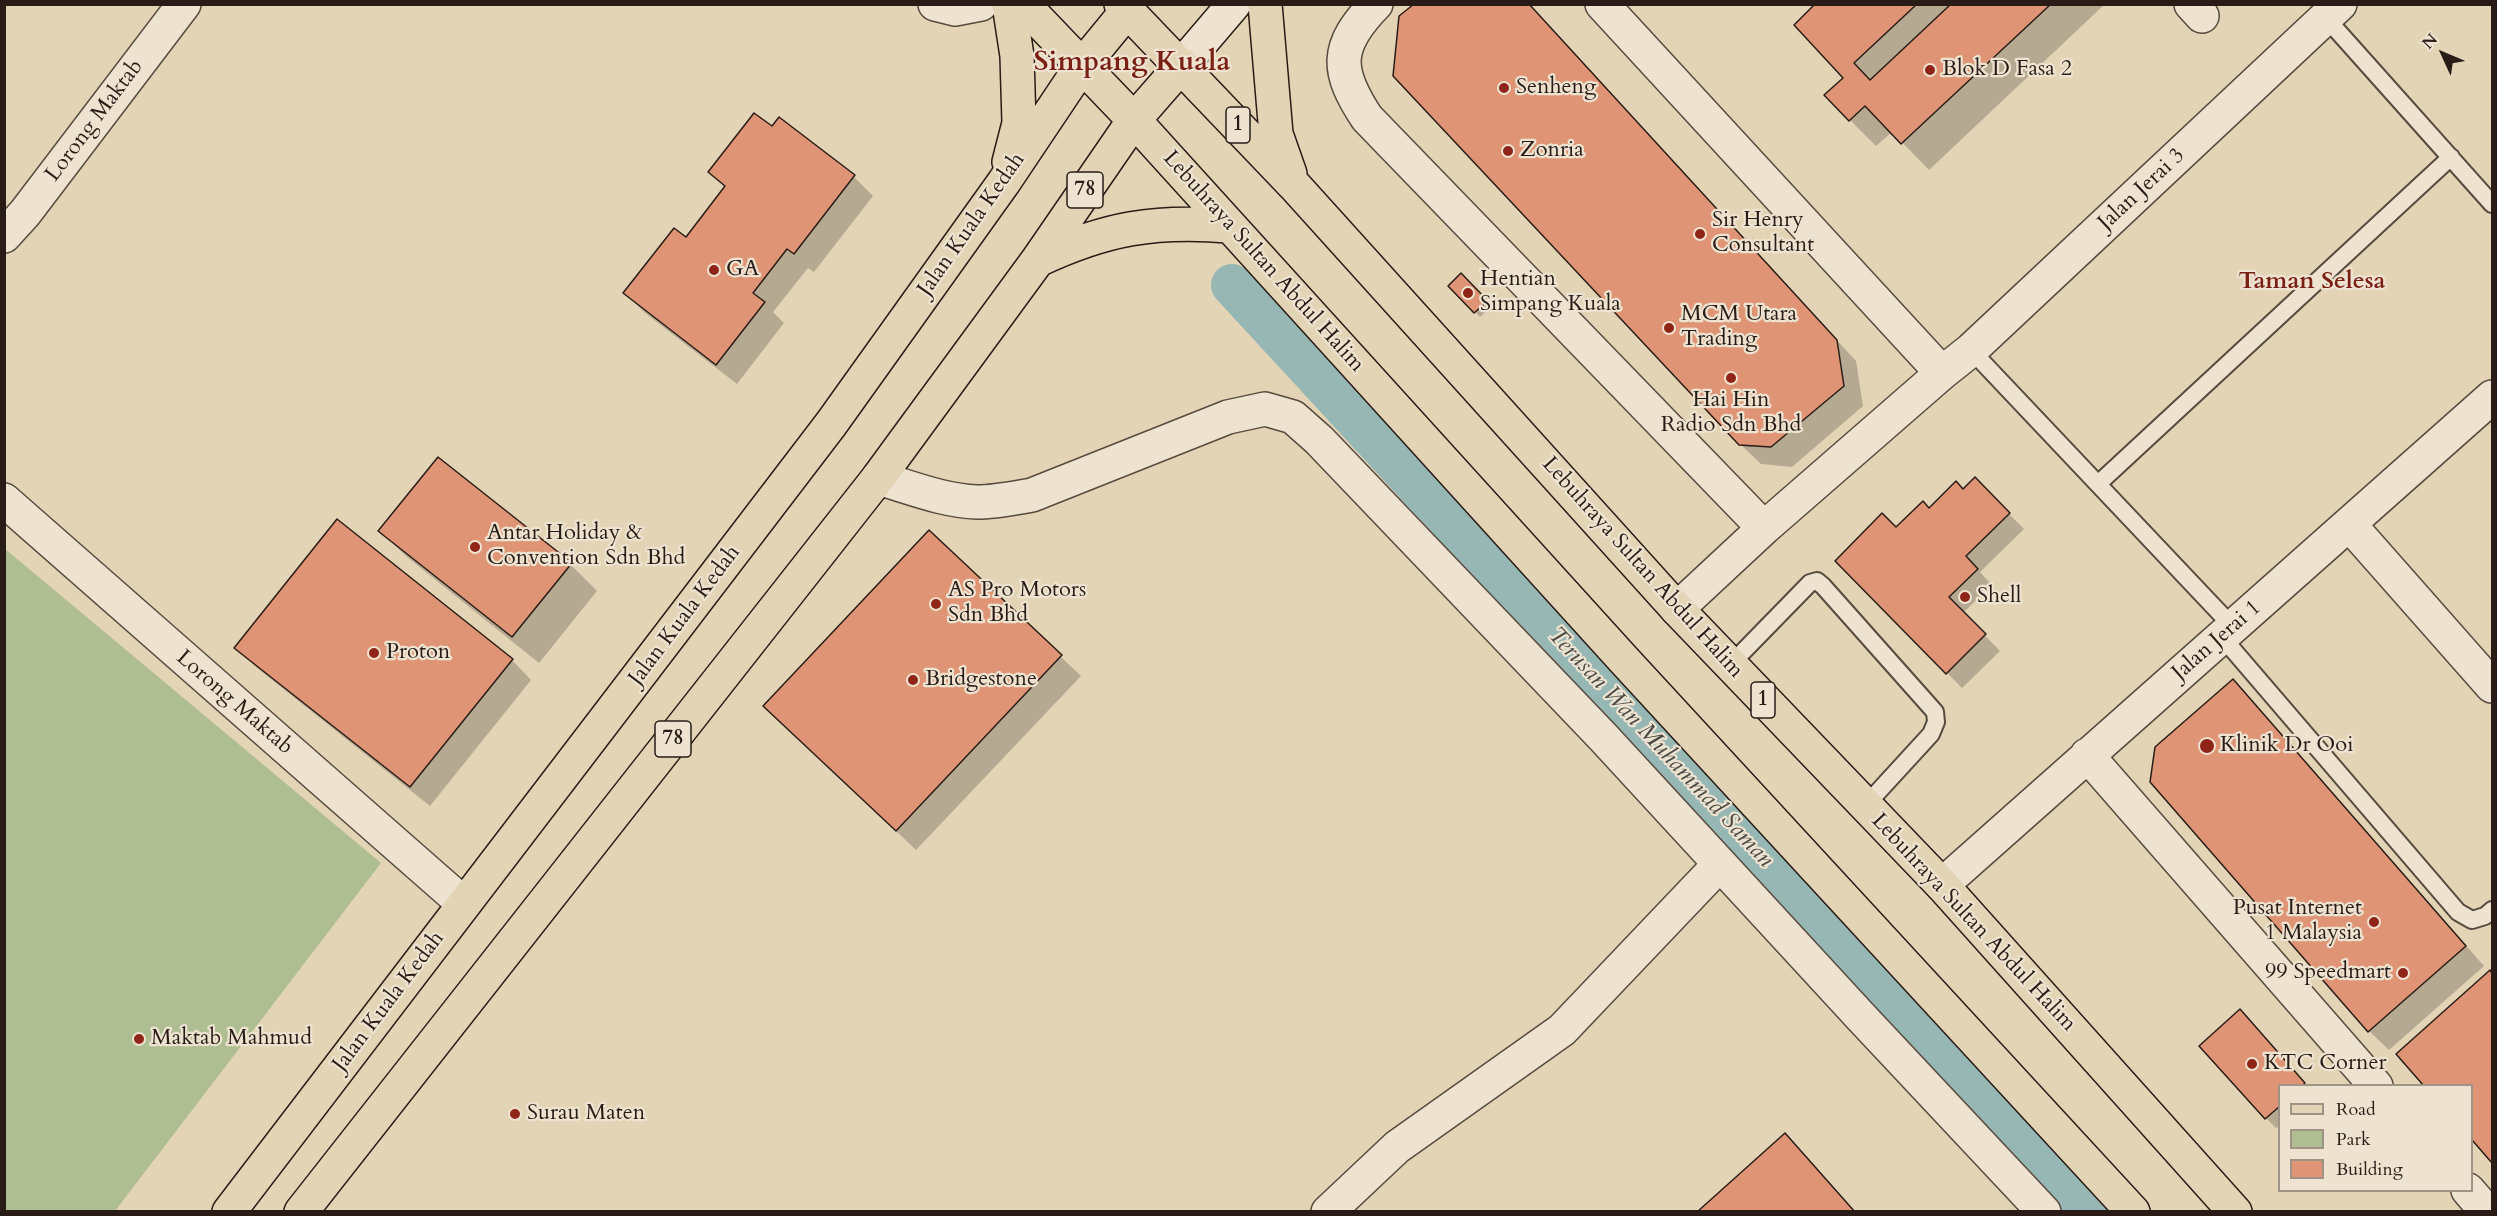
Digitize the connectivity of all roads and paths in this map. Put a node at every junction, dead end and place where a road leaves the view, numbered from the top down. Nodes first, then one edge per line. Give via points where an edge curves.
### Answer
1 (184, 4) edge
2 (935, 4) edge
3 (981, 4) edge
4 (1009, 4) edge
5 (1023, 4) edge
6 (1234, 4) edge
7 (1265, 4) edge
8 (1376, 4) edge
9 (1602, 4) edge
10 (1127, 7) edge
11 (2333, 11) edge
12 (1182, 65) junction
13 (1081, 67) junction
14 (1134, 120) junction
15 (2451, 157) junction
16 (1004, 182) junction
17 (1294, 185) junction
18 (2493, 204) edge
19 (1229, 226) junction
20 (4, 236) edge
21 (1037, 261) junction
22 (1971, 350) junction
23 (1942, 373) junction
24 (2493, 397) edge
25 (878, 478) junction
26 (2099, 483) junction
27 (4, 500) edge
28 (2349, 524) junction
29 (1764, 528) junction
30 (1677, 609) junction
31 (2227, 632) junction
32 (1730, 665) junction
33 (2493, 686) edge
34 (2087, 754) junction
35 (1864, 806) junction
36 (1720, 864) junction
37 (1942, 885) junction
38 (464, 904) junction
39 (2493, 910) edge
40 (2374, 1084) edge
41 (2469, 1192) edge
42 (229, 1212) edge
43 (301, 1212) edge
44 (1328, 1212) edge
45 (2044, 1212) edge
46 (2133, 1212) edge
47 (2235, 1212) edge
48 (2487, 1212) edge

1 - 20 street, Lorong Maktab
2 - 3 street via 955,9
4 - 16 main road via 1017,56 1019,123
5 - 13 main road, Lebuhraya Sultan Abdul Halim
6 - 12 street
7 - 17 main road via 1276,134
8 - 29 street via 1349,41 1343,60 1350,92 1367,118
9 - 23 street
10 - 12 main road, Lebuhraya Sultan Abdul Halim / 1
10 - 13 main road, Jalan Kuala Kedah
11 - 15 lane
11 - 22 street, Jalan Jerai 3
12 - 14 main road, 78
12 - 17 main road, Lebuhraya Sultan Abdul Halim / 1
13 - 14 main road, Lebuhraya Sultan Abdul Halim
13 - 16 main road, Jalan Kuala Kedah
14 - 19 main road, Lebuhraya Sultan Abdul Halim
14 - 21 main road, 78
15 - 18 lane
15 - 26 lane
16 - 38 main road, Jalan Kuala Kedah via 824,433
17 - 30 main road, Lebuhraya Sultan Abdul Halim / 1
19 - 21 main road via 1150,224 1073,243
19 - 46 main road, Lebuhraya Sultan Abdul Halim
21 - 25 main road, 78
22 - 23 street, Jalan Jerai 3
22 - 26 lane
23 - 29 street, Jalan Jerai 3
24 - 28 street, Jalan Jerai 1
25 - 36 street via 976,502 1021,497 1228,417 1265,409 1293,417 1562,694
25 - 43 main road, 78
26 - 31 lane
27 - 38 street, Lorong Maktab
28 - 31 street, Jalan Jerai 1
28 - 33 street
29 - 30 street, Jalan Jerai 3
30 - 32 main road, Lebuhraya Sultan Abdul Halim / 1
31 - 34 street, Jalan Jerai 1
31 - 39 lane via 2458,912 2472,920
32 - 35 main road, Lebuhraya Sultan Abdul Halim / 1
32 - 35 lane via 1810,583 1817,581 1823,586 1935,712 1931,734
34 - 37 street, Jalan Jerai 1
34 - 40 street
35 - 37 main road, Lebuhraya Sultan Abdul Halim / 1
36 - 44 street via 1562,1030 1397,1147
36 - 45 street
37 - 47 main road, Lebuhraya Sultan Abdul Halim / 1
38 - 42 main road, Jalan Kuala Kedah
41 - 48 street

